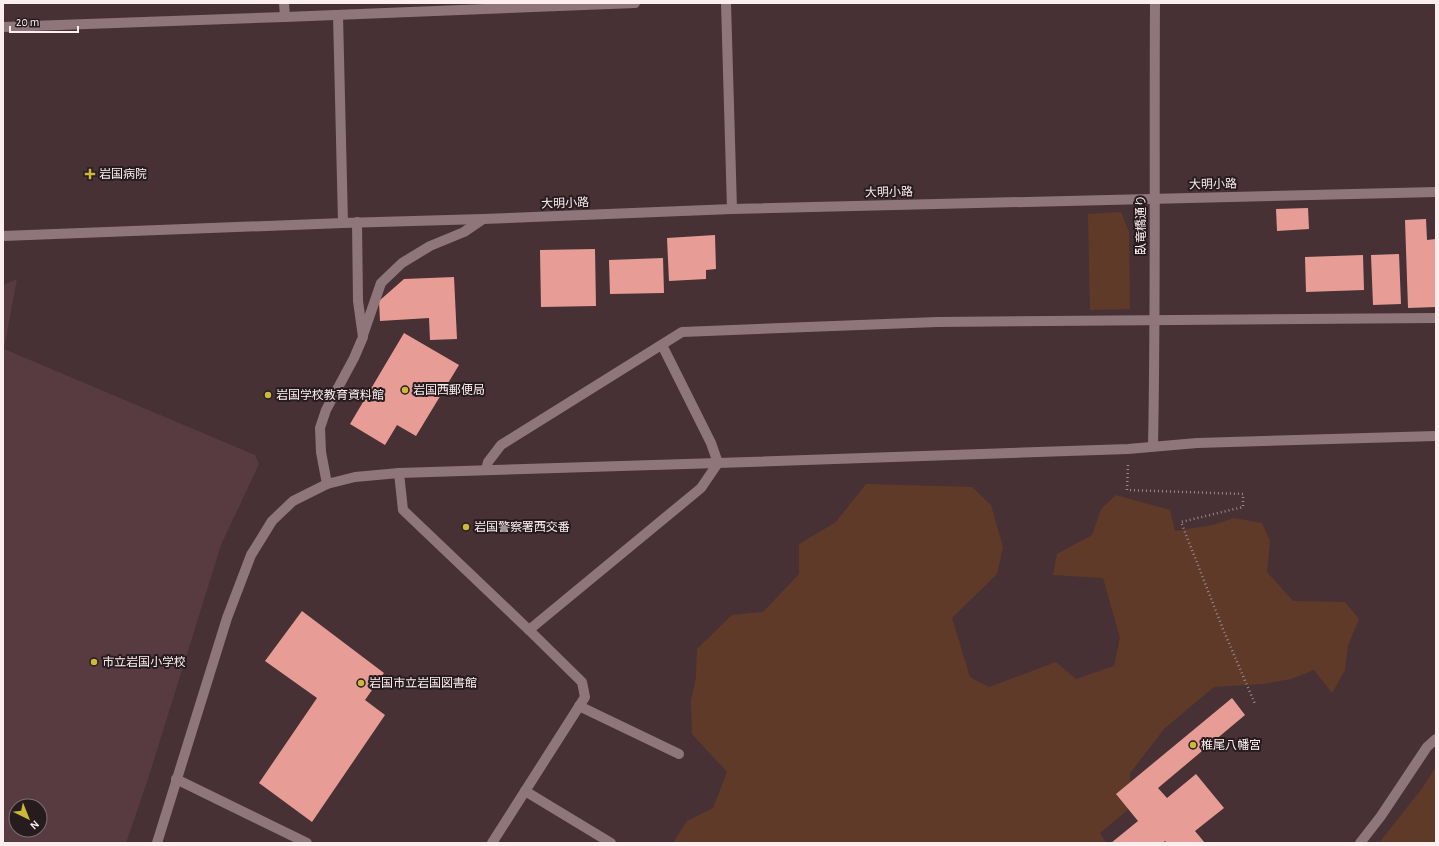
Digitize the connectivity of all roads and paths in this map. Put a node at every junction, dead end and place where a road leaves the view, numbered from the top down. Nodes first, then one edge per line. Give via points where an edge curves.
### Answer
1 (284, 3) edge
2 (635, 3) edge
3 (726, 3) edge
4 (1155, 3) edge
5 (338, 15) junction
6 (284, 18) junction
7 (3, 27) edge
8 (1436, 192) edge
9 (1154, 199) junction
10 (732, 209) junction
11 (483, 220) junction
12 (357, 222) junction
13 (343, 223) junction
14 (3, 236) edge
15 (1436, 318) edge
16 (1155, 320) junction
17 (362, 337) junction
18 (662, 345) junction
19 (1436, 436) edge
20 (1152, 446) junction
21 (1128, 448) junction
22 (718, 463) junction
23 (486, 470) junction
24 (399, 472) junction
25 (327, 484) junction
26 (529, 630) junction
27 (1255, 704) dead end
28 (579, 706) junction
29 (1436, 739) edge
30 (679, 754) dead end
31 (176, 779) junction
32 (525, 791) junction
33 (303, 842) edge
34 (156, 843) edge
35 (492, 843) edge
36 (611, 843) edge
37 (1360, 843) edge

1 - 6 street
2 - 5 street
3 - 10 street
4 - 9 street, 臥竜橋通り
5 - 6 street
5 - 13 street
6 - 7 street
8 - 9 street, 大明小路
9 - 10 street, 大明小路
9 - 16 street, 臥竜橋通り
10 - 11 street, 大明小路
11 - 12 street, 大明小路
11 - 17 street via 402,262 381,283
12 - 13 street, 大明小路
12 - 17 street via 358,301
13 - 14 street, 大明小路
15 - 16 street
16 - 18 street via 937,322 682,332
16 - 20 street, 臥竜橋通り
17 - 25 street via 354,358 326,410 320,428
18 - 22 street via 711,442
18 - 23 street via 502,445 488,462
19 - 20 street
20 - 21 street
21 - 22 street
21 - 27 path via 1127,490 1243,494 1243,507 1181,522
22 - 23 street
22 - 26 street via 701,488
23 - 24 street
24 - 25 street via 355,477
24 - 26 street via 403,510
25 - 31 street via 288,506 272,521 251,555 227,618
26 - 28 street via 582,682 585,697
28 - 30 street
28 - 32 street
29 - 37 street via 1427,747
31 - 33 street
31 - 34 street
32 - 35 street
32 - 36 street

